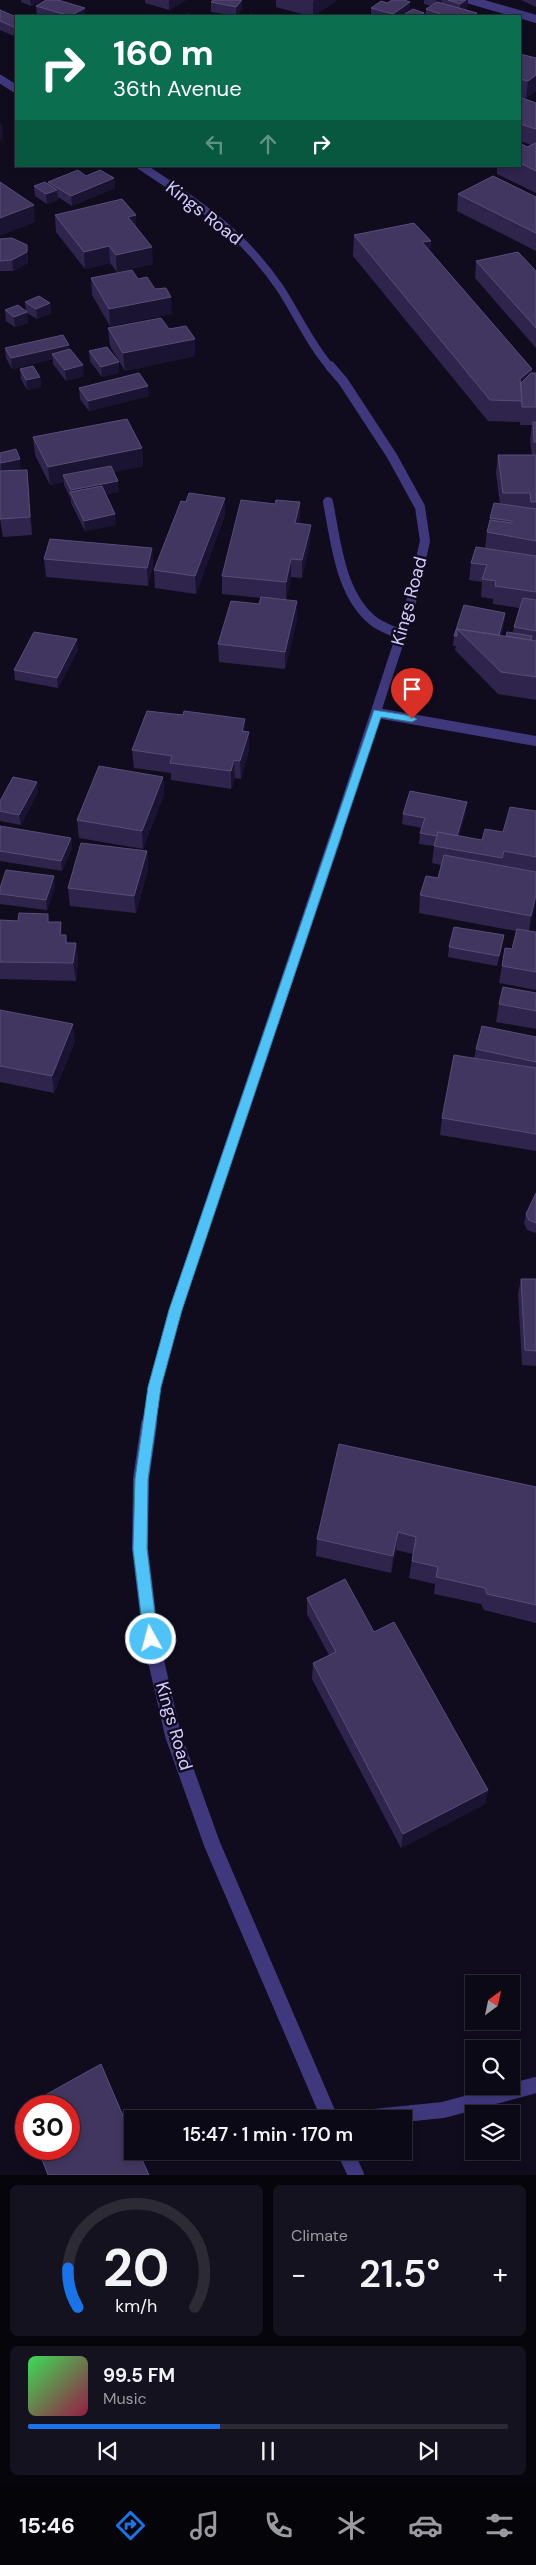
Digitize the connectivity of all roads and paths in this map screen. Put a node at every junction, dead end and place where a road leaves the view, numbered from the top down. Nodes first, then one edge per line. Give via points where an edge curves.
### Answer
1 (470, 0) edge
2 (536, 19) edge
3 (0, 78) edge
4 (15, 88) edge
5 (142, 167) edge
6 (328, 502) dead end
7 (401, 635) junction
8 (377, 713) junction
9 (536, 741) edge
10 (536, 2085) edge
11 (326, 2110) edge
12 (412, 2113) edge
13 (349, 2160) edge
14 (356, 2175) edge

1 - 2 street
3 - 4 street
5 - 7 street, Kings Road via 210,212 245,244 278,287 322,357 343,381 420,507 425,541
6 - 7 street via 342,566 357,602 375,623
7 - 8 street, Kings Road
8 - 9 street
8 - 11 street, Kings Road via 176,1310 154,1387 142,1479 141,1558 151,1639 173,1735 212,1844
10 - 12 street via 443,2110
13 - 14 street

